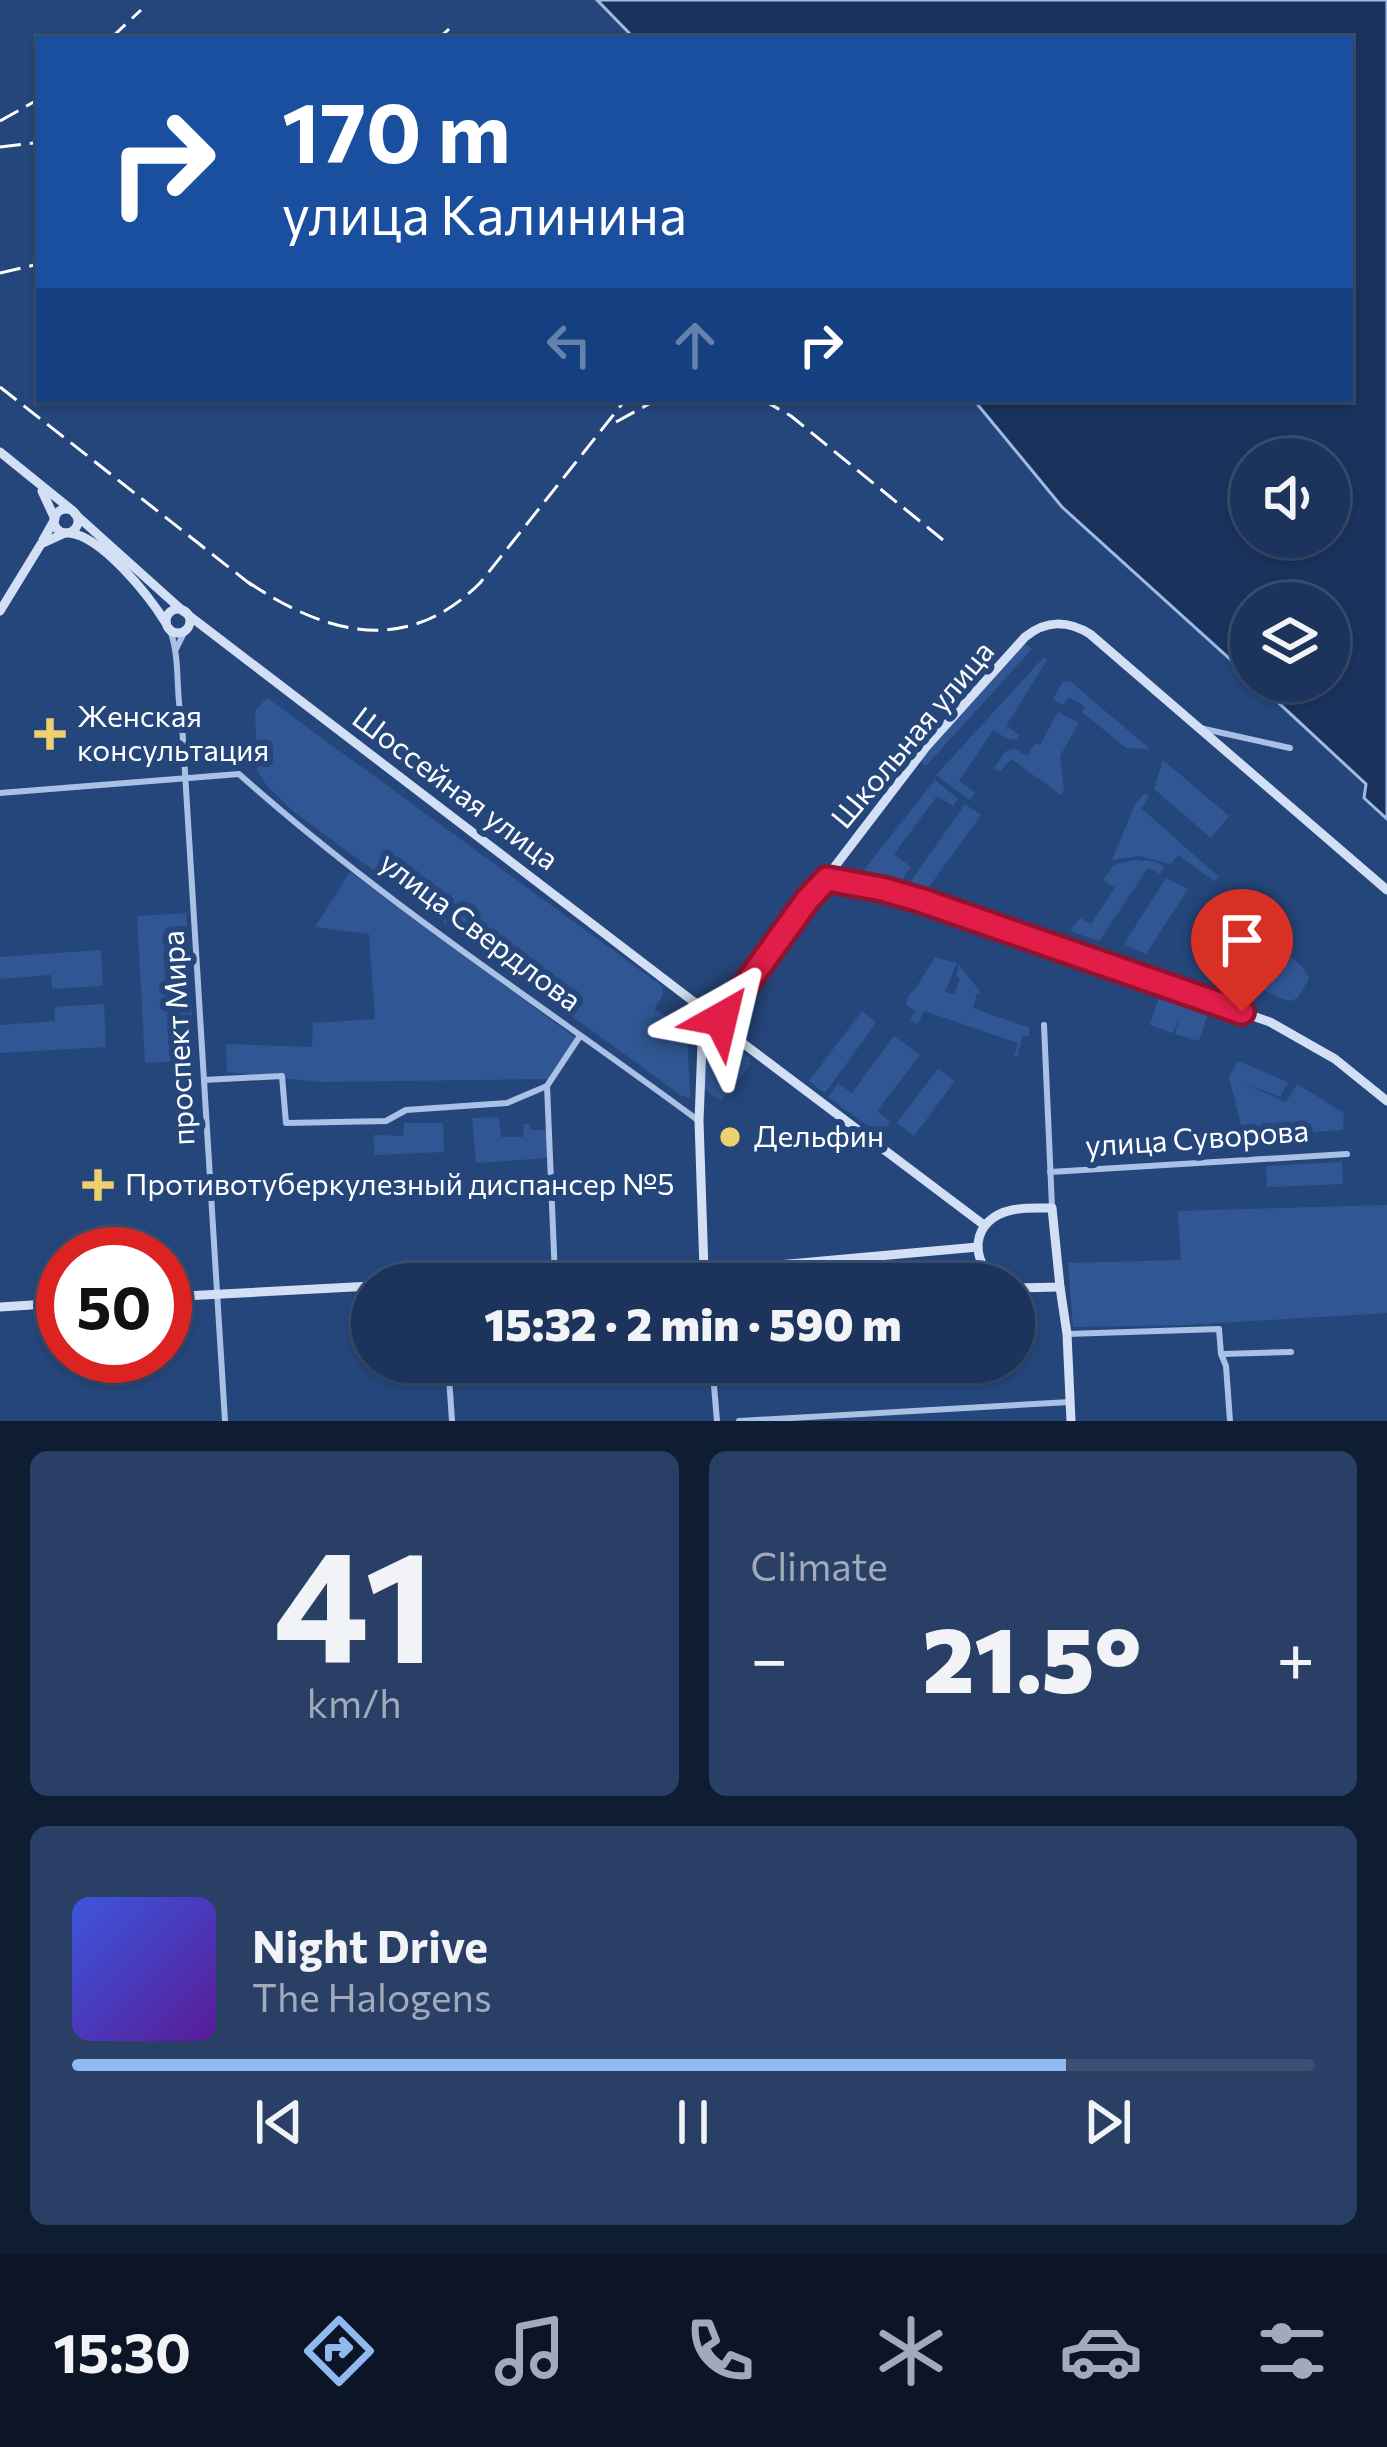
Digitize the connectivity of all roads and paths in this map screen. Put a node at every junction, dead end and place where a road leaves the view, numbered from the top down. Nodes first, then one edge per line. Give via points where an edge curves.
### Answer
1 (0, 452) edge
2 (36, 482) junction
3 (74, 513) junction
4 (55, 519) junction
5 (67, 533) junction
6 (41, 544) junction
7 (0, 611) edge
8 (186, 613) junction
9 (168, 627) junction
10 (204, 628) junction
11 (184, 631) junction
12 (176, 652) junction
13 (1198, 728) junction
14 (1290, 748) dead end
15 (186, 780) junction
16 (0, 793) edge
17 (827, 879) junction
18 (1387, 890) edge
19 (694, 1002) junction
20 (730, 1004) junction
21 (712, 1008) junction
22 (704, 1019) junction
23 (718, 1022) junction
24 (1043, 1025) dead end
25 (580, 1036) junction
26 (701, 1036) junction
27 (204, 1081) junction
28 (548, 1086) junction
29 (1387, 1101) edge
30 (699, 1121) junction
31 (1347, 1154) dead end
32 (1050, 1172) junction
33 (1052, 1208) junction
34 (984, 1225) junction
35 (977, 1246) junction
36 (554, 1263) edge
37 (705, 1263) edge
38 (812, 1263) edge
39 (980, 1263) edge
40 (351, 1287) edge
41 (1060, 1287) junction
42 (1035, 1288) edge
43 (216, 1294) junction
44 (192, 1295) edge
45 (36, 1304) edge
46 (0, 1306) edge
47 (1066, 1334) junction
48 (1292, 1352) dead end
49 (1221, 1354) junction
50 (449, 1383) edge
51 (714, 1383) edge
52 (1070, 1402) junction
53 (839, 1418) edge
54 (225, 1421) edge
55 (452, 1421) edge
56 (717, 1421) edge
57 (739, 1421) edge
58 (1071, 1421) edge
59 (1230, 1421) edge

1 - 2 street, Шоссейная улица
2 - 3 street, Шоссейная улица
2 - 4 street, Шоссейная улица
3 - 4 street via 62,510
3 - 5 street via 77,525
3 - 8 street, Шоссейная улица
4 - 5 street
4 - 6 street
5 - 6 street
5 - 9 street via 83,536 124,569
6 - 7 street
8 - 9 street via 170,613
8 - 10 street, Шоссейная улица
8 - 11 street
9 - 11 street
9 - 12 street, проспект Мира
10 - 11 street
10 - 19 street, Шоссейная улица
11 - 12 street, проспект Мира
12 - 15 street, проспект Мира
13 - 14 street
13 - 17 street, Школьная улица via 1090,634 1077,626 1037,627 926,746
13 - 18 street
15 - 16 street
15 - 25 street, улица Свердлова via 239,774
15 - 27 street, проспект Мира
17 - 20 street, Школьная улица
17 - 29 street via 920,900 1270,1022
19 - 21 street
19 - 22 street
20 - 21 street
20 - 23 street, Школьная улица
21 - 22 street
21 - 23 street
22 - 23 street
22 - 26 street
23 - 26 street
23 - 34 street
24 - 32 street
25 - 28 street
25 - 30 street, улица Свердлова
26 - 30 street
27 - 28 street via 282,1076 286,1123 386,1120 406,1110 507,1103
27 - 43 street, проспект Мира
28 - 36 street
30 - 37 street
31 - 32 street, улица Суворова
32 - 33 street
33 - 34 street via 1013,1209
33 - 41 street
34 - 35 street
35 - 38 street
35 - 39 street
40 - 43 street
41 - 42 street
41 - 47 street
43 - 44 street
43 - 54 street, проспект Мира
45 - 46 street
47 - 49 street via 1220,1329
47 - 52 street
48 - 49 street
49 - 59 street
50 - 55 street
51 - 56 street
52 - 53 street
52 - 58 street
53 - 57 street

